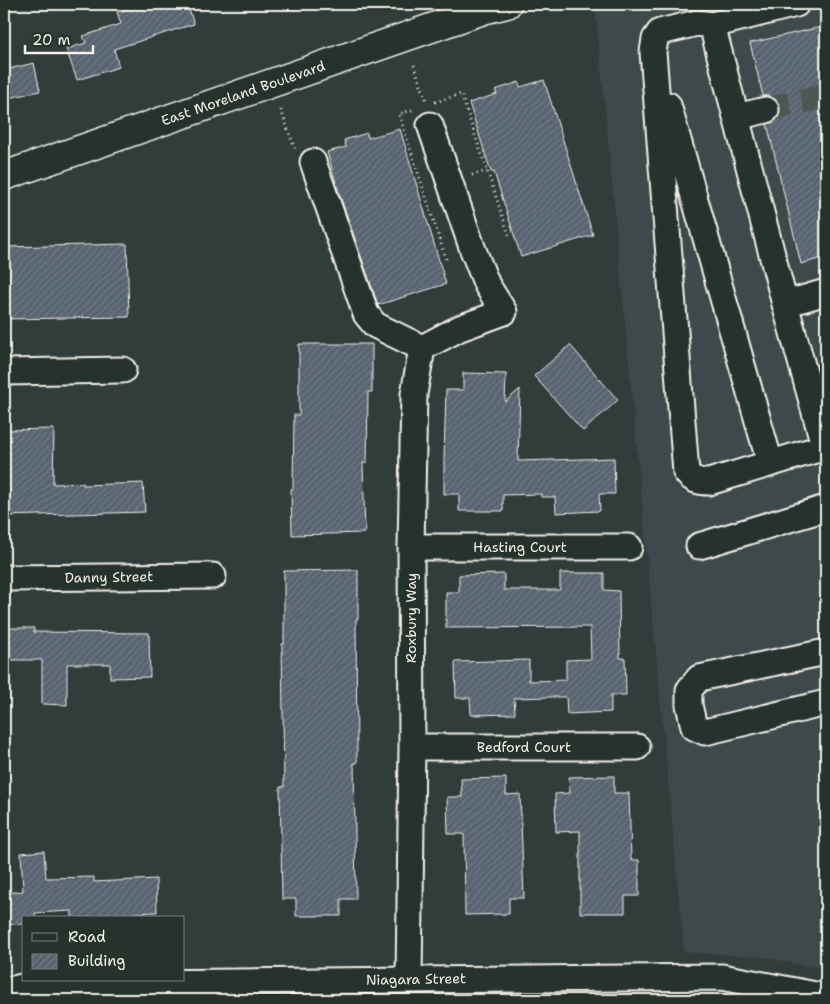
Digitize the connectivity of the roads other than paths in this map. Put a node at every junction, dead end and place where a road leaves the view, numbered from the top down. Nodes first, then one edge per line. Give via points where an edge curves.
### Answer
1 (796, 4) edge
2 (495, 6) edge
3 (712, 25) junction
4 (653, 52) junction
5 (766, 110) tunnel mouth
6 (429, 115) road end
7 (736, 117) junction
8 (313, 162) dead end
9 (4, 176) edge
10 (826, 292) edge
11 (785, 304) junction
12 (422, 348) junction
13 (123, 370) dead end
14 (4, 372) edge
15 (826, 449) edge
16 (770, 464) junction
17 (826, 508) edge
18 (411, 546) junction
19 (699, 546) dead end
20 (629, 547) dead end
21 (213, 576) dead end
22 (4, 578) edge
23 (826, 652) edge
24 (826, 703) edge
25 (412, 747) junction
26 (637, 747) dead end
27 (409, 979) junction
28 (4, 991) edge
29 (826, 997) edge

1 - 3 street
2 - 9 main road, East Moreland Boulevard
3 - 4 street via 698,23 660,32
3 - 7 street
4 - 16 street
4 - 16 street via 686,472 690,478 708,482
5 - 7 street
6 - 12 street via 472,250 487,285 504,312 460,328
7 - 11 street
8 - 12 street via 366,314 375,325
10 - 11 street
11 - 15 street
12 - 18 street, Roxbury Way via 414,394
13 - 14 street
15 - 16 street
17 - 19 street
18 - 20 street, Hasting Court
18 - 25 street, Roxbury Way
21 - 22 street, Danny Street
23 - 24 street via 699,678 689,690 689,705 694,727 706,732
25 - 26 street, Bedford Court
25 - 27 street, Roxbury Way
27 - 28 street, Niagara Street via 36,984
27 - 29 street, Niagara Street via 722,977

